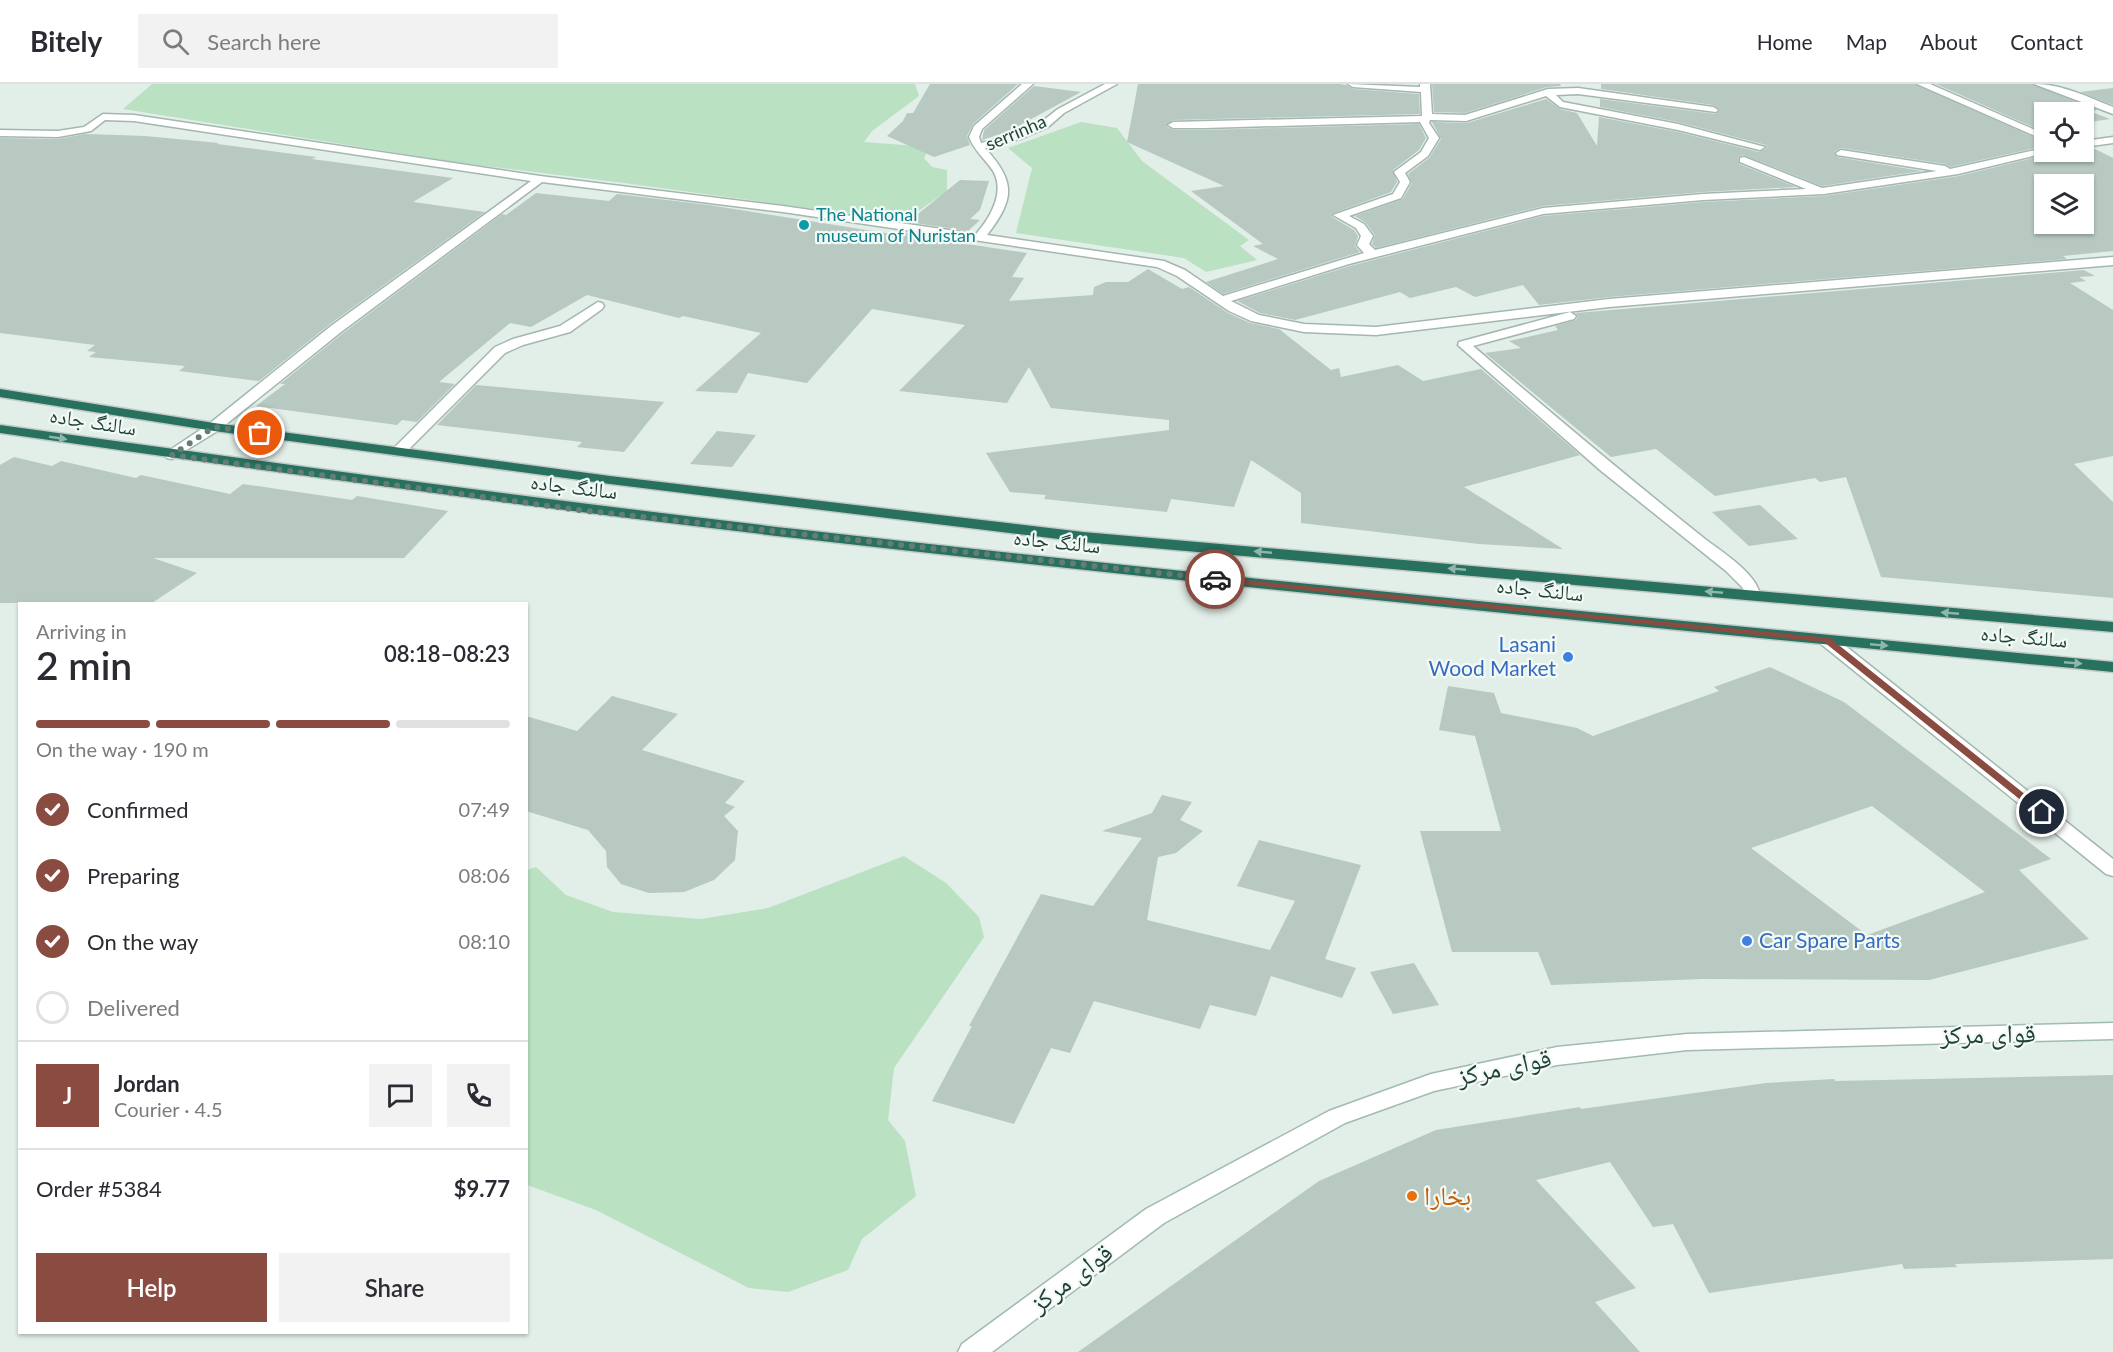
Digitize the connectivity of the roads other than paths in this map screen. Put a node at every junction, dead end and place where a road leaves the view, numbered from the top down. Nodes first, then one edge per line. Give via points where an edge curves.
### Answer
1 (1028, 84) edge
2 (1112, 84) edge
3 (1353, 84) edge
4 (1922, 84) edge
5 (2039, 84) edge
6 (1425, 87) edge
7 (2075, 89) edge
8 (1548, 92) junction
9 (1713, 110) dead end
10 (2113, 111) edge
11 (1426, 118) junction
12 (1173, 125) dead end
13 (0, 133) edge
14 (2034, 134) edge
15 (2113, 140) edge
16 (2094, 143) edge
17 (978, 147) junction
18 (1760, 147) dead end
19 (1841, 153) dead end
20 (2034, 153) edge
21 (1744, 160) dead end
22 (1958, 171) junction
23 (540, 179) junction
24 (1824, 191) junction
25 (978, 239) junction
26 (1373, 254) junction
27 (2113, 261) edge
28 (1222, 300) junction
29 (1609, 303) junction
30 (598, 306) dead end
31 (0, 393) edge
32 (214, 427) junction
33 (0, 429) edge
34 (398, 452) junction
35 (172, 455) junction
36 (1752, 596) junction
37 (2113, 627) edge
38 (1827, 640) junction
39 (2113, 667) edge
40 (2113, 869) edge
41 (2113, 1031) edge
42 (971, 1352) edge

1 - 17 street via 978,128 974,137
2 - 17 street, serrinha via 1061,111 1044,125
3 - 6 street
4 - 14 street
5 - 7 street
6 - 11 street
7 - 10 street
8 - 9 street via 1578,90
8 - 11 street via 1466,118
8 - 18 street via 1560,104
11 - 12 street via 1247,126
11 - 26 street via 1424,123 1434,138 1431,149 1399,172 1405,182 1397,196 1339,215 1360,226 1367,236 1363,245
13 - 23 street via 58,134 87,129 103,117 134,118
15 - 16 street
17 - 25 street, serrinha via 1002,177 1002,196 993,223
19 - 22 street
20 - 22 street
21 - 24 street
22 - 24 street
23 - 25 street via 783,209
23 - 32 street via 336,329
24 - 26 street via 1703,196 1543,211
25 - 28 street via 1160,264
26 - 28 street
27 - 29 street
28 - 29 street via 1255,318 1304,328 1376,331
29 - 36 street via 1464,345 1605,467 1732,568 1751,587
30 - 34 street via 565,329 500,350
31 - 32 highway, سالنگ جاده
32 - 34 highway, سالنگ جاده
32 - 35 street
33 -> 35 highway, سالنگ جاده
36 -> 34 highway, سالنگ جاده via 1083,537
35 - 38 highway, سالنگ جاده via 579,510 1088,567
37 -> 36 highway, سالنگ جاده
38 -> 39 highway, سالنگ جاده
38 - 40 street
41 - 42 street, قوای مرکز via 1687,1042 1557,1056 1431,1083 1337,1117 1155,1216

